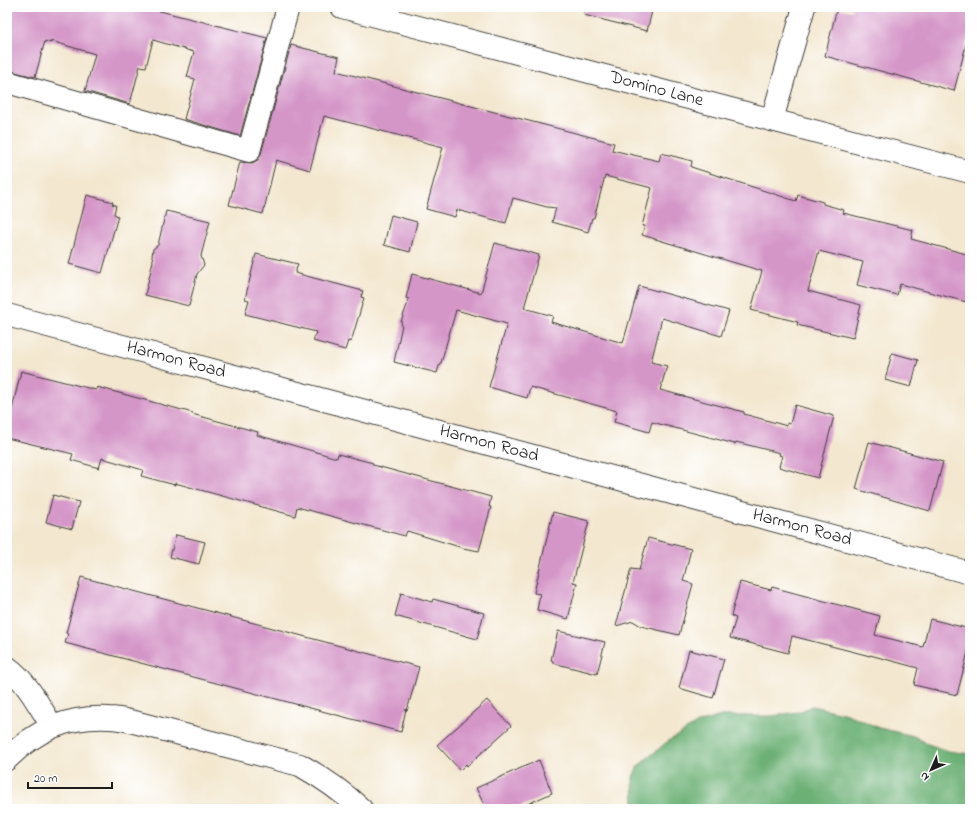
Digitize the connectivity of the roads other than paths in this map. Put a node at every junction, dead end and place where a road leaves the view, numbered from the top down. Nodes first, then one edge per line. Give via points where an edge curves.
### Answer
1 (288, 7) edge
2 (342, 7) edge
3 (804, 7) edge
4 (7, 82) edge
5 (772, 120) junction
6 (970, 172) edge
7 (7, 315) edge
8 (970, 573) edge
9 (7, 667) edge
10 (52, 726) junction
11 (7, 759) edge
12 (361, 809) edge

1 - 4 street via 248,151
2 - 5 street, Domino Lane
3 - 5 street
5 - 6 street, Domino Lane
7 - 8 street, Harmon Road
9 - 10 street via 29,690
10 - 11 street via 36,735
10 - 12 street via 83,719 110,718 300,765 345,794

